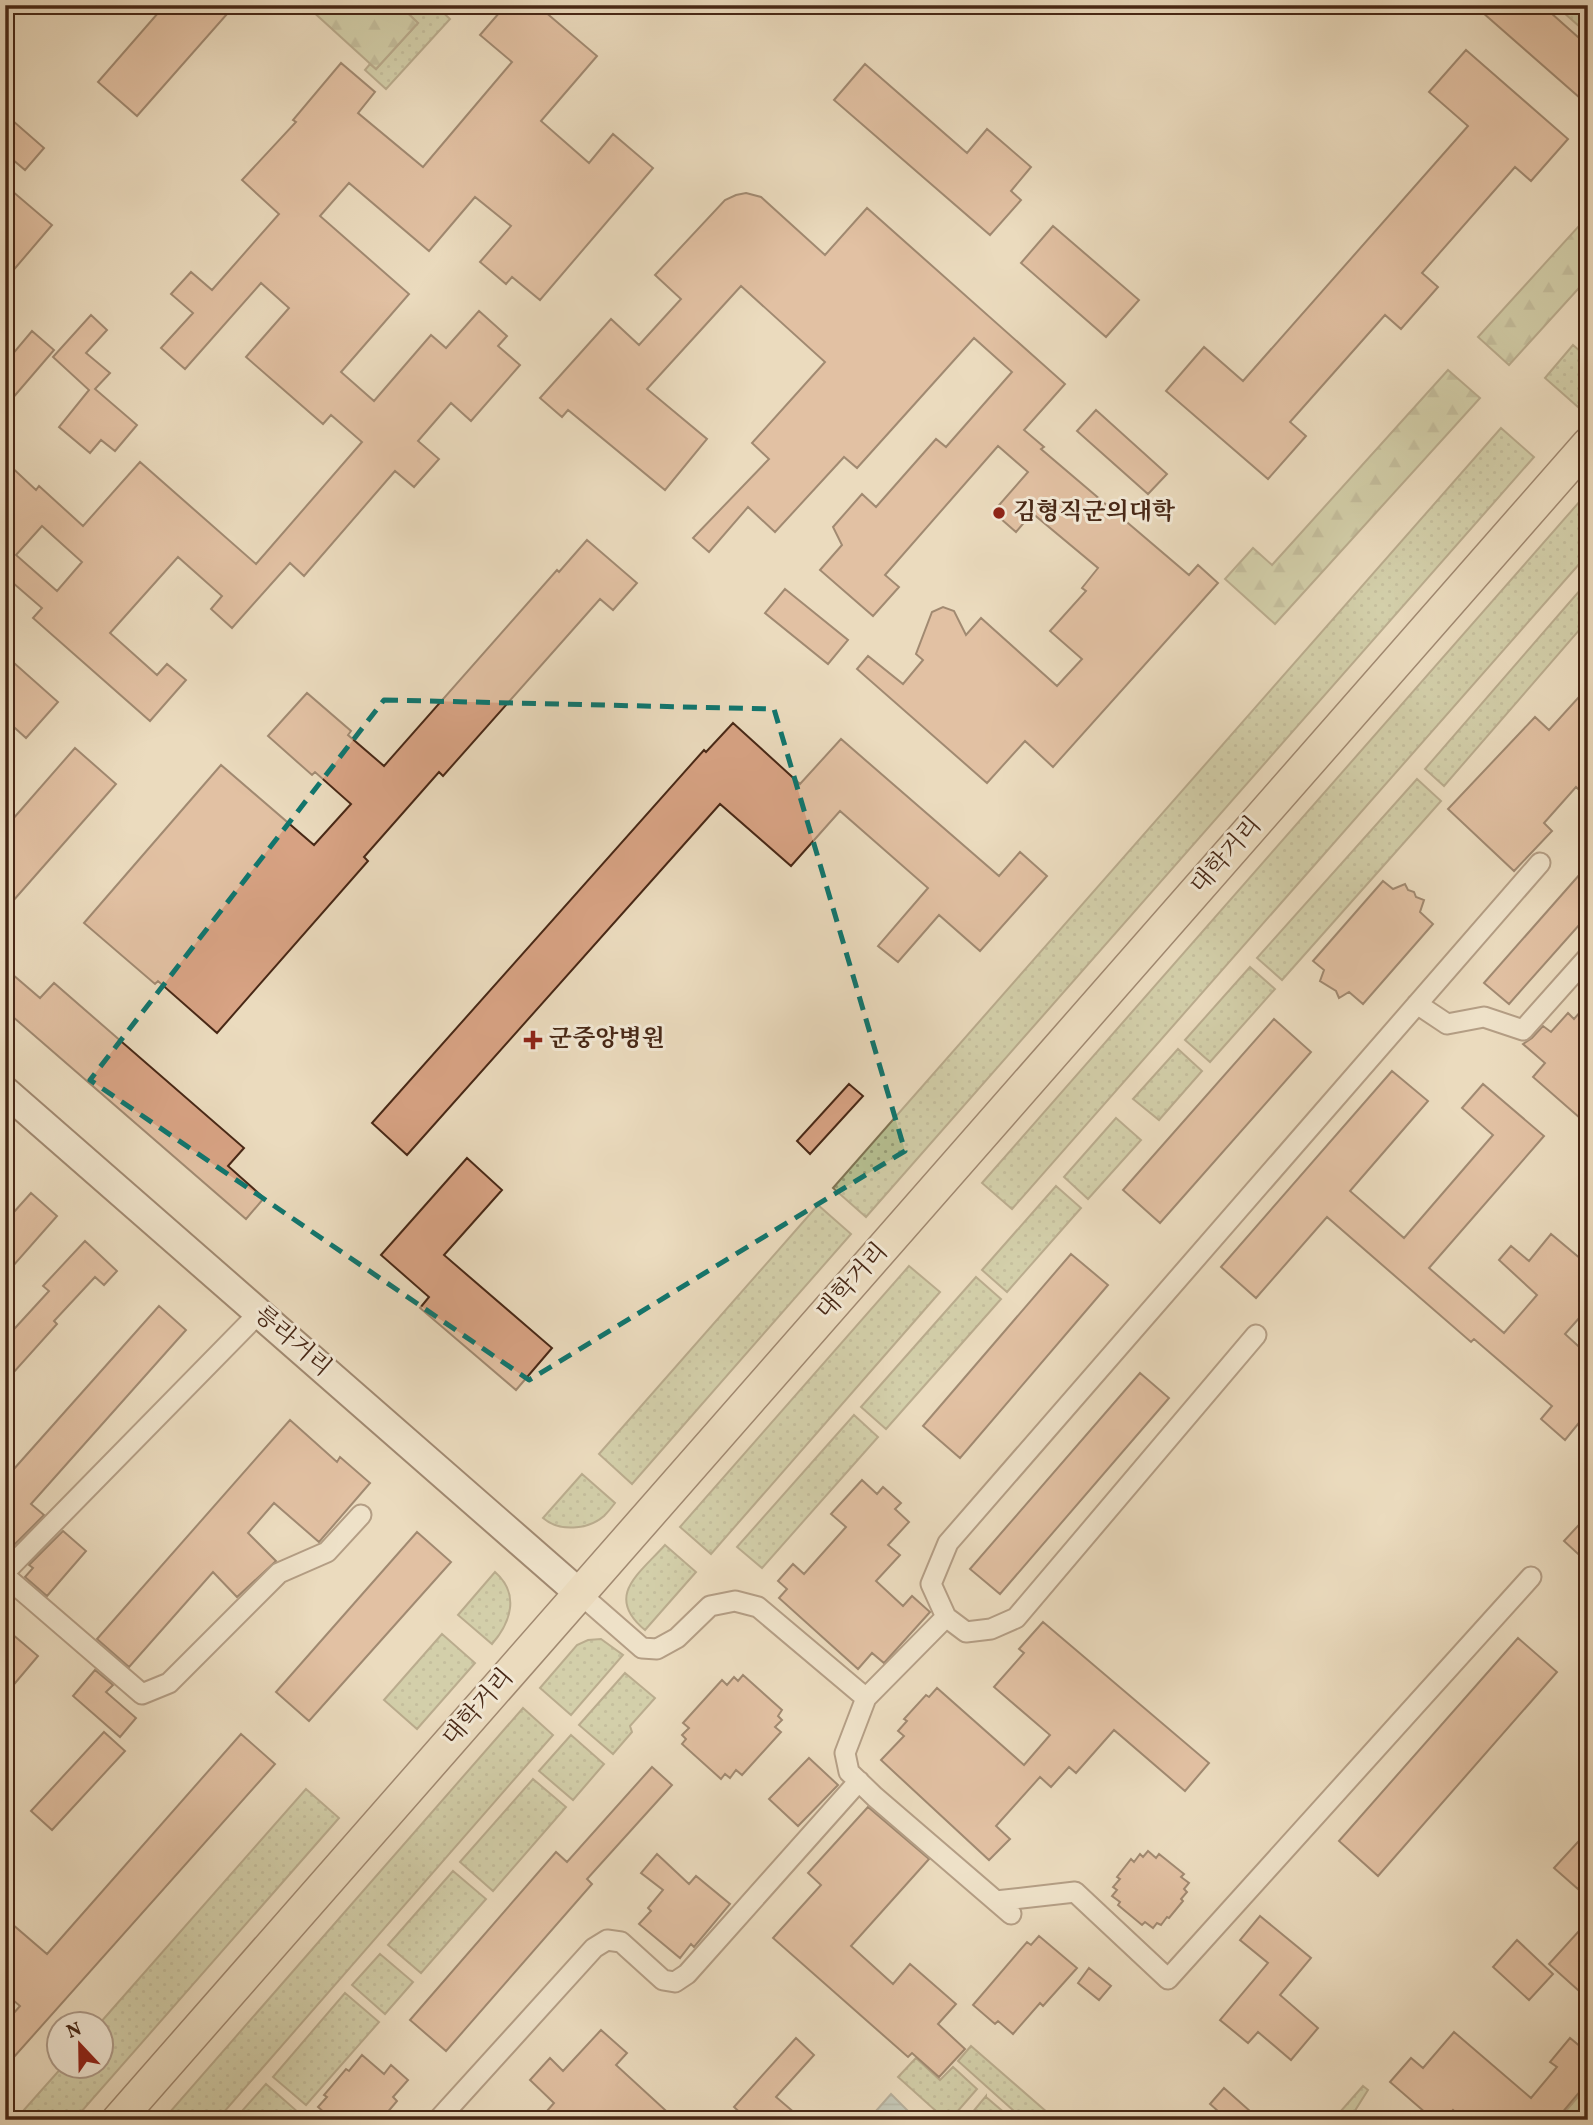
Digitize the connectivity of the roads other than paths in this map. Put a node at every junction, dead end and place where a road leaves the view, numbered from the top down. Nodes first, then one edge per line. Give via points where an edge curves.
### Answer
1 (1588, 444) edge
2 (1540, 863) dead end
3 (1588, 957) edge
4 (1417, 1004) junction
5 (6, 1093) edge
6 (259, 1313) junction
7 (1256, 1335) dead end
8 (360, 1515) dead end
9 (5, 1574) edge
10 (1531, 1577) dead end
11 (579, 1593) junction
12 (946, 1617) junction
13 (866, 1698) junction
14 (859, 1781) junction
15 (996, 1901) junction
16 (1011, 1914) dead end
17 (118, 2120) edge
18 (438, 2120) edge

1 - 11 main road, 대학거리
2 - 4 street
3 - 4 street via 1523,1030 1483,1017 1447,1024
4 - 12 street via 948,1543 932,1584
5 - 6 main road, 릉라거리
6 - 9 street
6 - 11 main road, 릉라거리
7 - 12 street via 1016,1618 991,1629 966,1632
8 - 9 street via 327,1552 279,1573 169,1683 142,1694
10 - 15 street via 1168,1979 1075,1892
11 - 13 street via 642,1647 657,1649 677,1639 710,1606 735,1601 758,1607
11 - 17 main road, 대학거리
12 - 13 street
13 - 14 street via 845,1753 849,1772
14 - 15 street
14 - 18 street via 687,1974 676,1982 663,1980 621,1942 607,1940 594,1948
15 - 16 street

